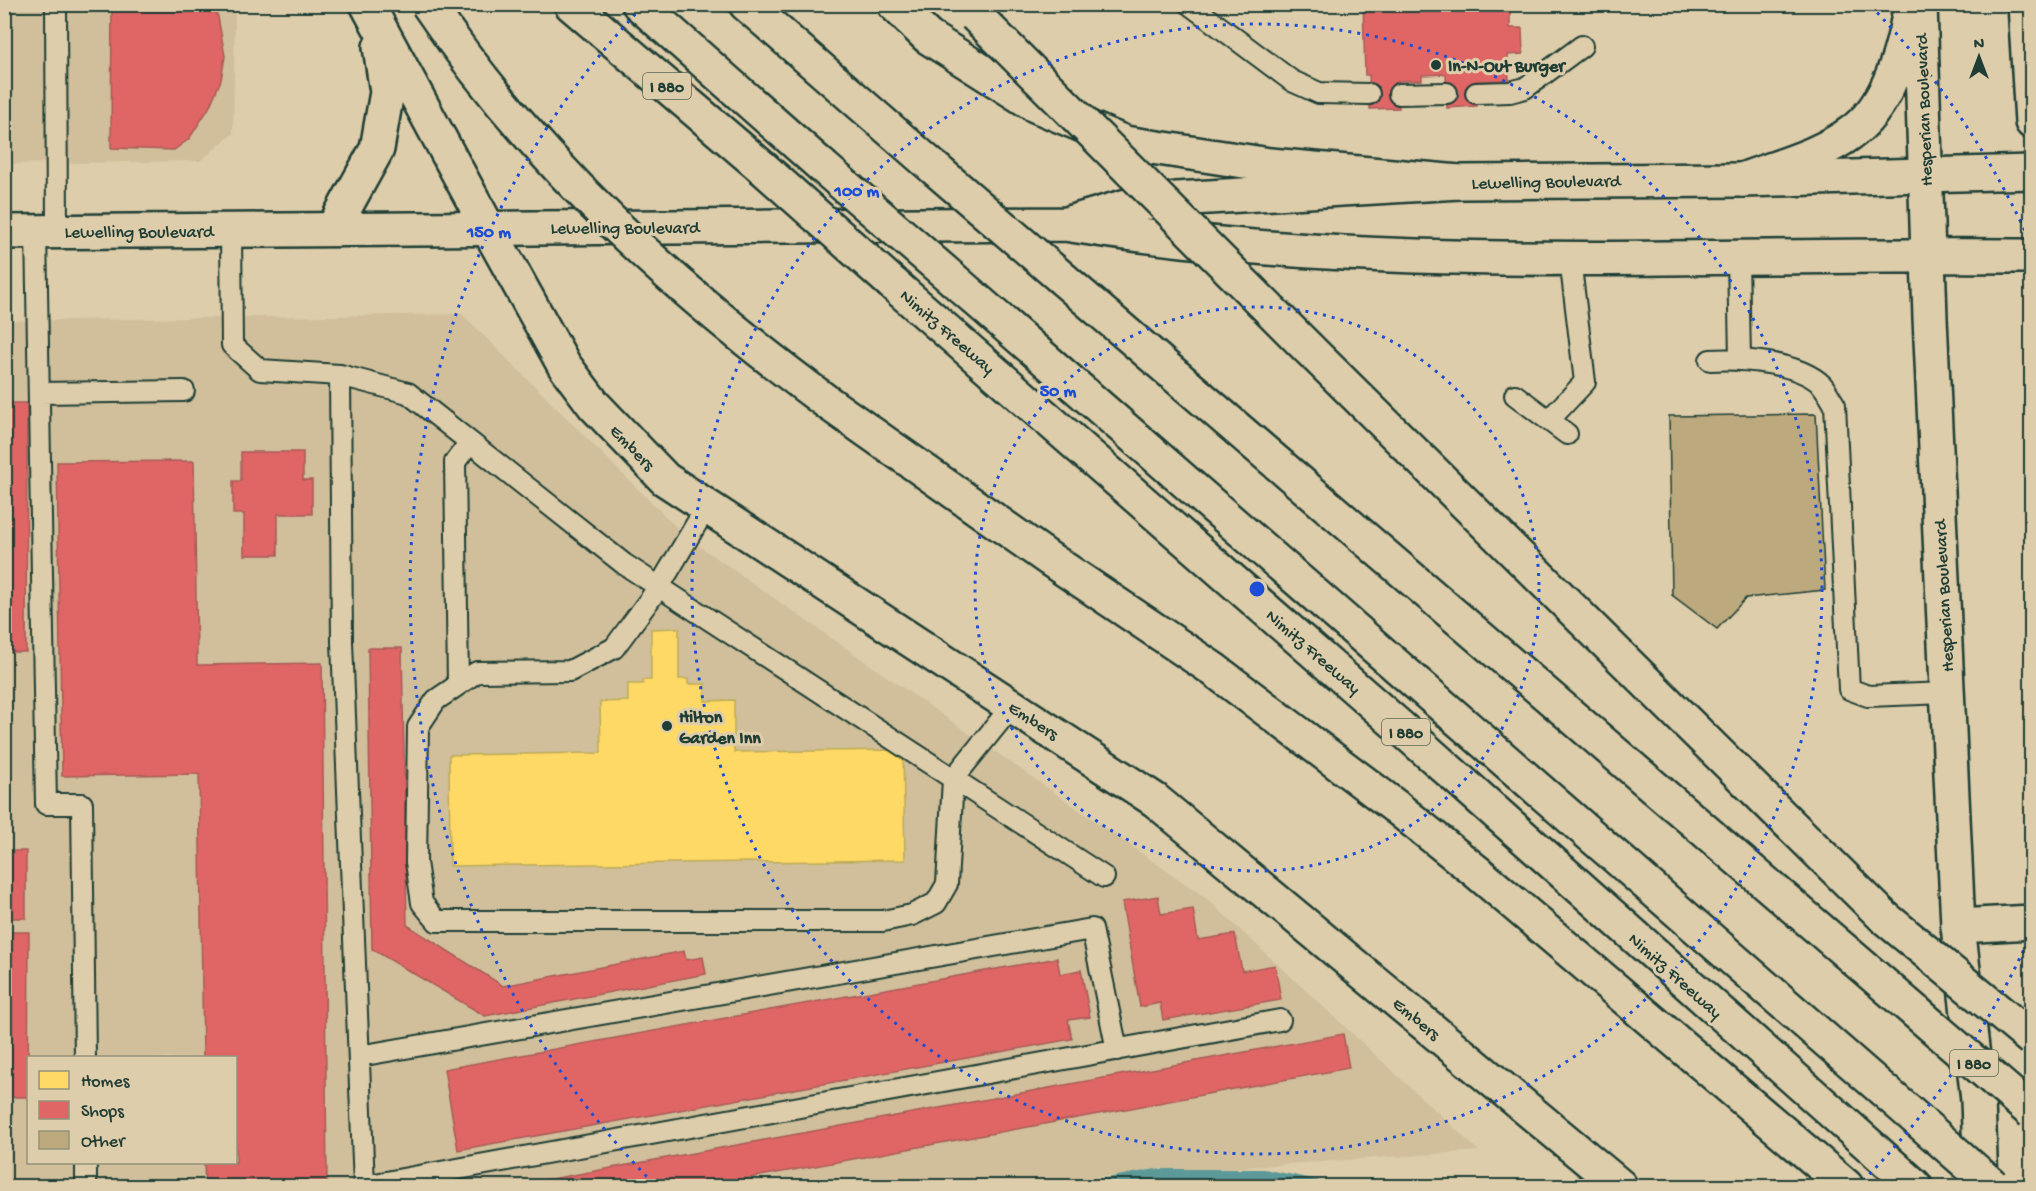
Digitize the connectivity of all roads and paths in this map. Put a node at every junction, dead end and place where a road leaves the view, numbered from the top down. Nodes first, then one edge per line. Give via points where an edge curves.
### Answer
1 (56, 4) edge
2 (428, 4) edge
3 (571, 4) edge
4 (639, 4) edge
5 (746, 4) edge
6 (894, 4) edge
7 (1189, 4) edge
8 (1911, 4) edge
9 (1920, 4) edge
10 (2025, 4) edge
11 (969, 10) edge
12 (372, 14) edge
13 (1582, 46) dead end
14 (1447, 93) dead end
15 (1476, 93) dead end
16 (1369, 94) dead end
17 (1399, 94) dead end
18 (2031, 122) edge
19 (2031, 172) edge
20 (1925, 175) junction
21 (1742, 180) junction
22 (1459, 182) junction
23 (1065, 224) junction
24 (488, 228) junction
25 (333, 229) junction
26 (231, 230) junction
27 (33, 231) edge
28 (1929, 255) junction
29 (2031, 256) edge
30 (1738, 258) junction
31 (1570, 259) junction
32 (1740, 358) junction
33 (1710, 360) dead end
34 (340, 375) junction
35 (184, 391) dead end
36 (39, 393) junction
37 (1515, 395) dead end
38 (1549, 420) junction
39 (1567, 434) dead end
40 (470, 442) junction
41 (707, 506) junction
42 (658, 587) junction
43 (458, 685) junction
44 (1947, 693) junction
45 (1012, 706) junction
46 (953, 779) junction
47 (1104, 877) dead end
48 (2031, 922) edge
49 (1958, 926) junction
50 (1280, 1020) dead end
51 (2031, 1039) edge
52 (1117, 1050) junction
53 (85, 1056) edge
54 (359, 1056) junction
55 (2031, 1112) edge
56 (86, 1164) edge
57 (86, 1186) edge
58 (1620, 1186) edge
59 (1846, 1186) edge
60 (1915, 1186) edge
61 (1981, 1186) edge
62 (1993, 1186) edge

1 - 27 lane
2 - 59 main road, bridge via 492,89 596,206 711,313 831,405 1213,669 1396,807
3 - 60 main road, Nimitz Freeway / I 880, bridge via 1409,735
4 - 62 main road, I 880, bridge
5 - 55 main road, I 880, bridge
6 - 22 main road via 928,37 1035,105 1125,143 1270,165
7 - 16 lane via 1292,81 1319,93
8 - 21 main road via 1886,91 1870,115 1853,132 1826,148
9 - 20 main road, Hesperian Boulevard
10 - 18 main road
11 - 51 main road, bridge via 1884,917
12 - 24 main road, Embers
12 - 25 main road via 387,92 377,149
13 - 15 lane via 1525,88
14 - 17 lane
19 - 20 main road, Lewelling Boulevard
20 - 21 main road, Lewelling Boulevard
20 - 28 main road, Hesperian Boulevard
21 - 22 main road, Lewelling Boulevard
22 - 23 main road, Lewelling Boulevard via 1176,199 1130,205
23 - 24 main road, Lewelling Boulevard
23 - 31 main road, Lewelling Boulevard via 1206,244 1353,255
24 - 25 main road, Lewelling Boulevard
24 - 41 main road, Embers via 564,365 594,405 666,479
25 - 26 main road, Lewelling Boulevard
26 - 27 main road, Lewelling Boulevard
26 - 34 lane via 232,345 261,370
27 - 36 lane
28 - 29 main road, Lewelling Boulevard
28 - 30 main road, Lewelling Boulevard
28 - 44 main road, Hesperian Boulevard
30 - 31 main road, Lewelling Boulevard
30 - 32 lane
31 - 38 lane via 1585,382
32 - 33 lane
32 - 44 lane via 1797,371 1821,384 1835,405 1849,689 1868,696
34 - 40 lane via 408,393
34 - 54 lane via 342,642
35 - 36 lane
36 - 53 lane via 46,804 82,804
37 - 38 lane
38 - 39 lane
40 - 42 lane
40 - 43 lane via 455,462
41 - 42 lane
41 - 45 main road, Embers
42 - 43 lane via 614,648 570,670 477,672
42 - 46 lane
43 - 46 lane via 436,700 418,727 416,862 422,903 437,921 883,921 912,915 936,903 947,884
44 - 49 main road, Hesperian Boulevard
45 - 46 lane
45 - 58 main road, Embers via 1155,800
46 - 47 lane
48 - 49 main road
49 - 61 main road, Hesperian Boulevard via 1978,1100
50 - 52 lane
52 - 54 lane via 1092,929
52 - 54 lane via 364,1186
56 - 57 lane

